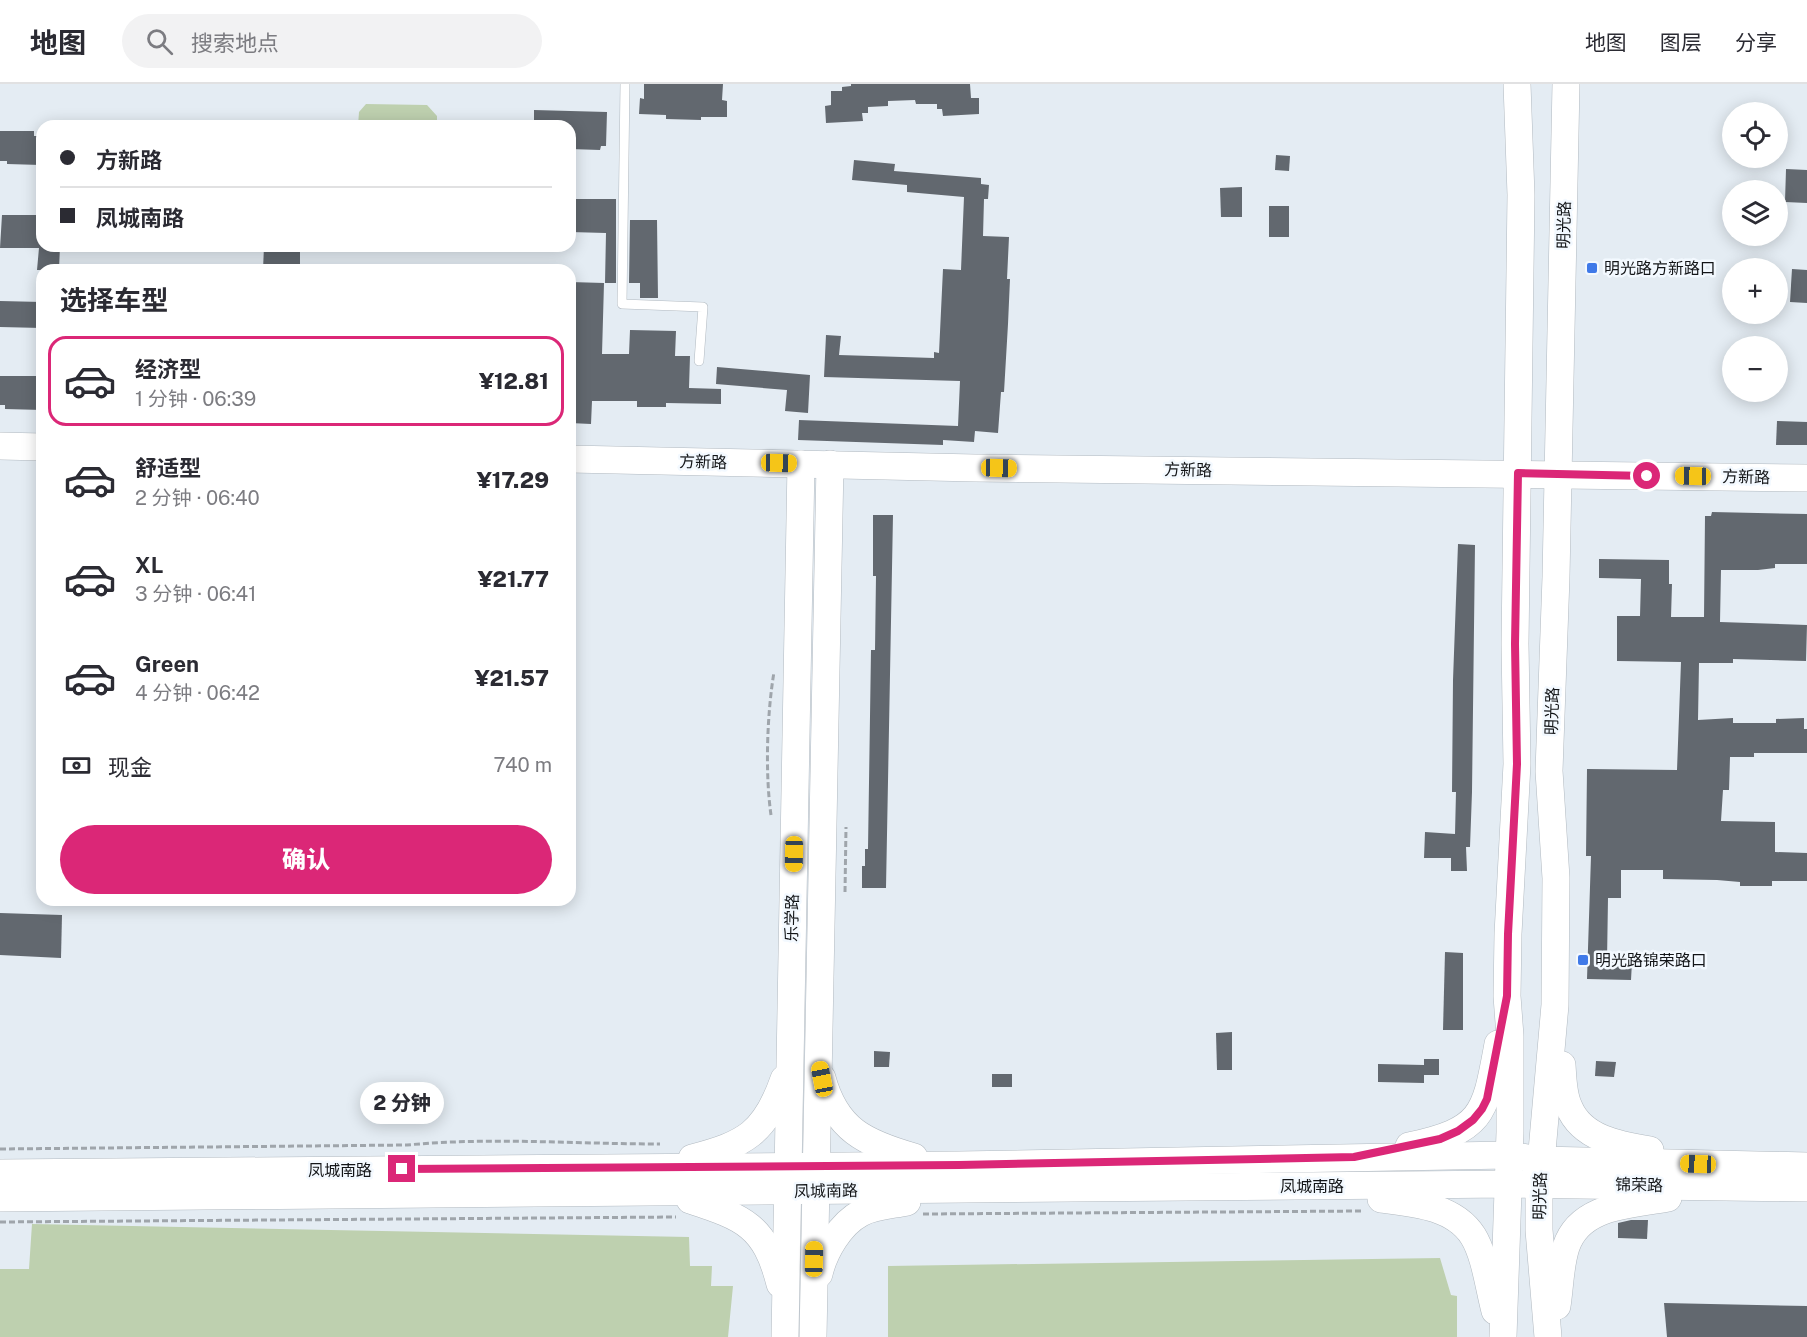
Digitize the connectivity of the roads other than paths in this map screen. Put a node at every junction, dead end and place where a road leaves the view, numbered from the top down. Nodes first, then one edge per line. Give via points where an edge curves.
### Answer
1 (625, 84) edge
2 (1517, 84) edge
3 (1566, 84) edge
4 (699, 361) dead end
5 (0, 446) edge
6 (36, 447) edge
7 (576, 459) edge
8 (801, 464) junction
9 (830, 464) junction
10 (1518, 473) junction
11 (1556, 474) junction
12 (1807, 478) edge
13 (1507, 996) junction
14 (1555, 1005) junction
15 (790, 1058) junction
16 (819, 1060) junction
17 (1508, 1155) junction
18 (1354, 1157) junction
19 (1807, 1166) edge
20 (663, 1168) junction
21 (1540, 1172) junction
22 (0, 1173) edge
23 (1738, 1176) junction
24 (959, 1177) junction
25 (816, 1178) junction
26 (788, 1179) junction
27 (1508, 1184) junction
28 (1291, 1186) junction
29 (1807, 1188) edge
30 (0, 1198) edge
31 (786, 1304) junction
32 (814, 1305) junction
33 (785, 1337) edge
34 (813, 1337) edge
35 (1502, 1337) edge
36 (1548, 1337) edge
37 (1554, 1337) edge

1 - 4 lane via 622,304 703,307
2 - 10 street, 明光路 via 1521,195
3 - 11 street, 明光路
5 - 6 street
7 - 8 street, 方新路
8 - 9 street, 方新路
8 - 15 street, 乐学路
9 - 10 street, 方新路
9 - 16 street, 乐学路
10 - 11 street, 方新路
10 - 13 street, 明光路 via 1517,764
11 - 12 street, 方新路
11 - 14 street, 明光路 via 1549,771 1556,878
13 - 17 street, 明光路
13 - 18 street via 1487,1099 1473,1120 1440,1139
14 - 21 street, 明光路
14 - 23 street via 1565,1097 1569,1109 1587,1129 1625,1146
15 - 20 street via 783,1082 759,1128 730,1147
15 - 26 street, 乐学路
16 - 24 street via 828,1100 852,1131 882,1148 915,1157
16 - 25 street, 乐学路
17 - 18 street, 凤城南路
17 - 21 street, 锦荣路
17 - 27 street, 明光路
18 - 24 street, 凤城南路
19 - 23 street, 锦荣路
20 - 22 street, 凤城南路
20 - 26 street, 凤城南路
20 - 30 street, 凤城南路
20 - 31 street via 757,1233 775,1264
21 - 23 street, 锦荣路
21 - 27 street, 锦荣路
21 - 36 street, 明光路 via 1539,1230
23 - 29 street, 锦荣路
23 - 37 street via 1605,1209 1584,1221 1565,1249
24 - 25 street, 凤城南路
24 - 28 street, 凤城南路
24 - 32 street via 851,1219 822,1262
25 - 26 street, 凤城南路
25 - 32 street, 乐学路
26 - 31 street, 乐学路
27 - 28 street, 凤城南路
27 - 35 street, 明光路
28 - 35 street via 1415,1204 1446,1213 1460,1222 1473,1235 1479,1251
31 - 33 street, 乐学路
32 - 34 street, 乐学路

